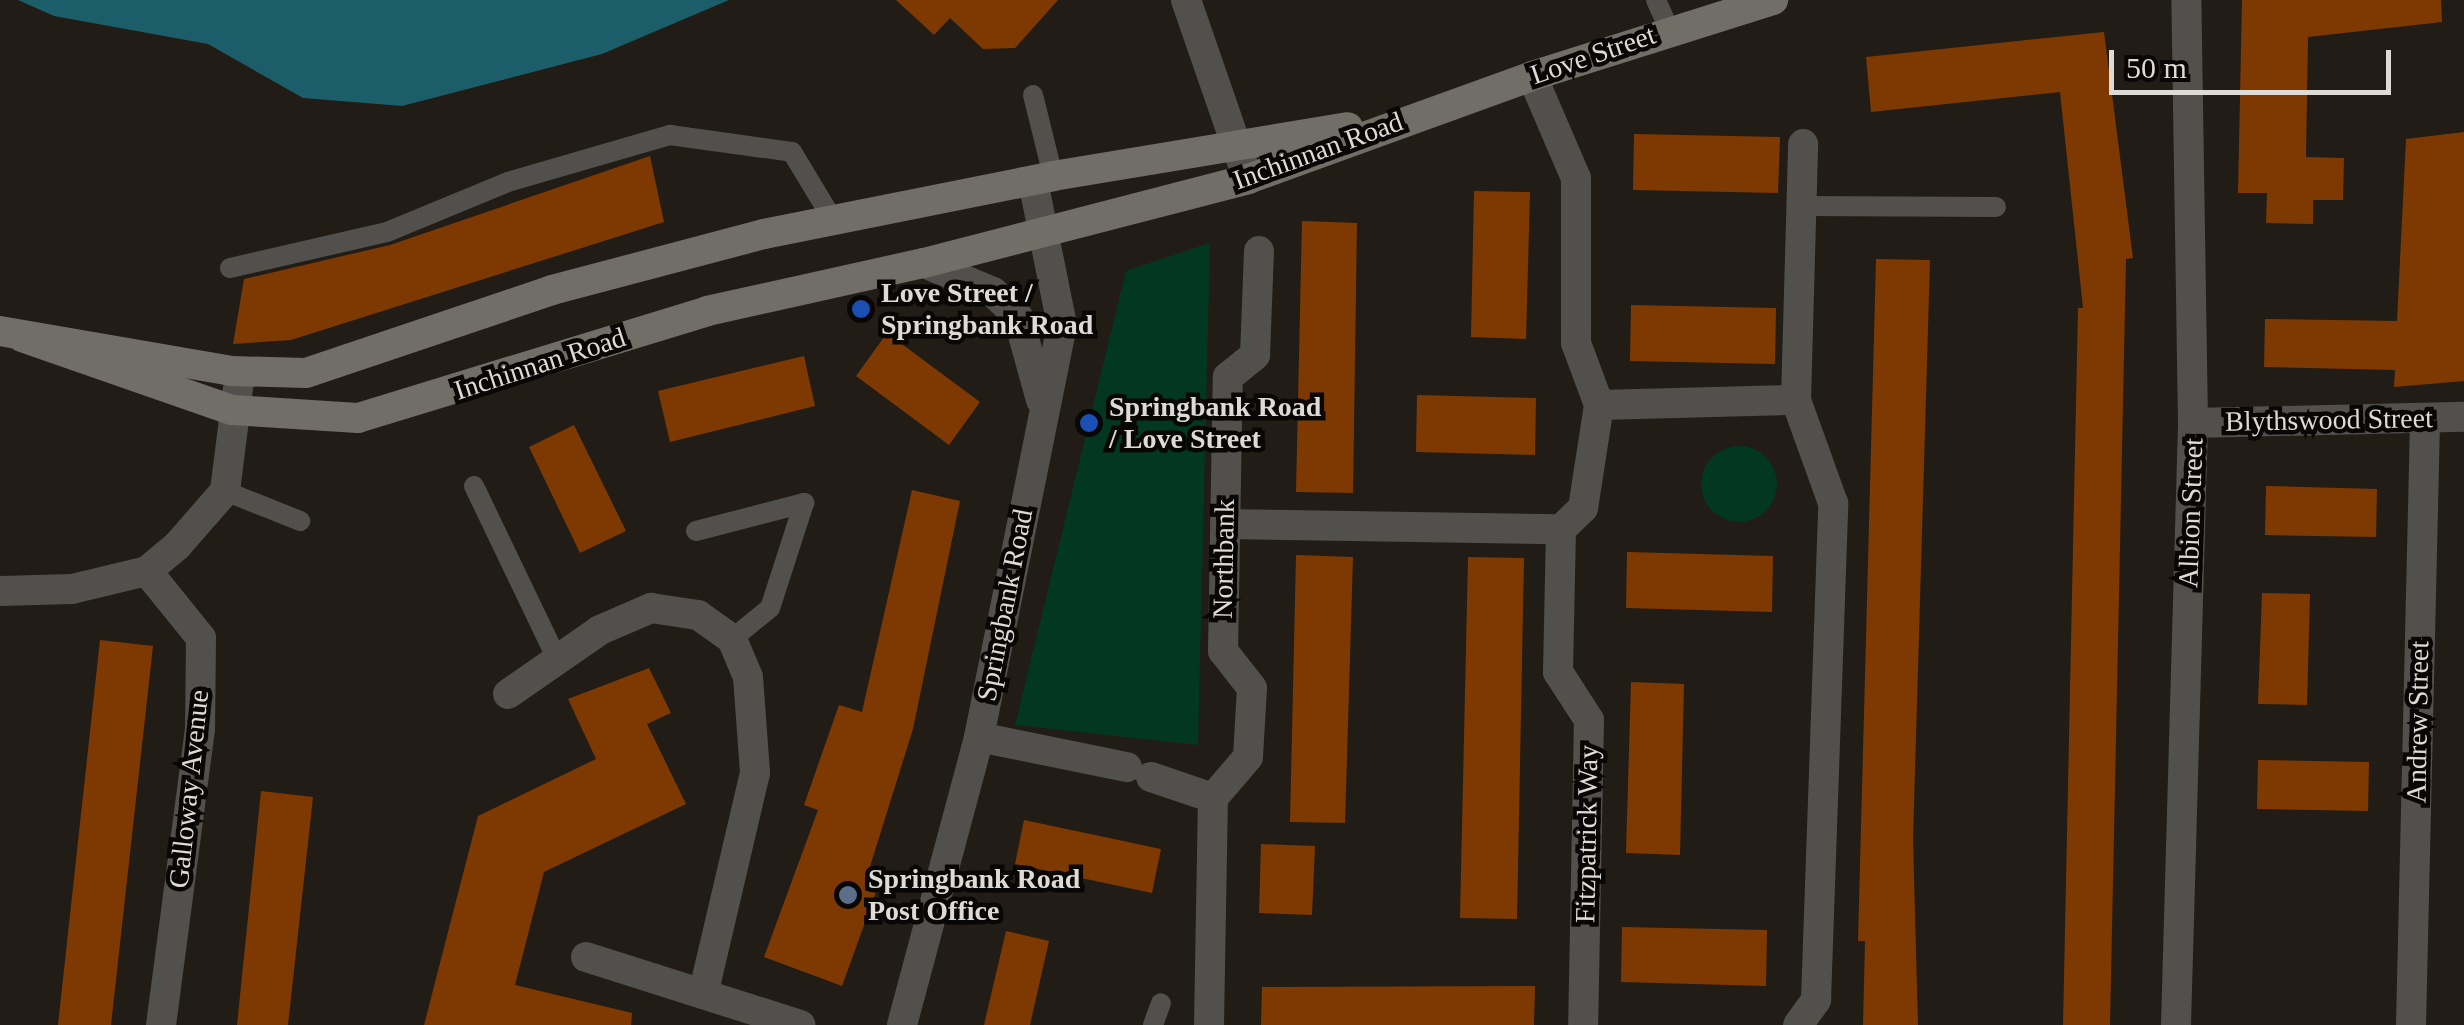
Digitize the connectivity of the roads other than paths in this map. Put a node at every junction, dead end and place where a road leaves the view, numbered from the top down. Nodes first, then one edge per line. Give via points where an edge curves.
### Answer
1 (1186, 0) edge
2 (1656, 0) edge
3 (1773, 0) edge
4 (2186, 0) edge
5 (1669, 29) junction
6 (1532, 76) junction
7 (1033, 95) dead end
8 (1416, 116) junction
9 (1803, 144) dead end
10 (1238, 145) junction
11 (1043, 178) junction
12 (1248, 178) junction
13 (1804, 206) junction
14 (1996, 207) dead end
15 (833, 220) junction
16 (1046, 231) junction
17 (1259, 251) dead end
18 (924, 263) junction
19 (230, 268) dead end
20 (11, 334) edge
21 (240, 372) junction
22 (1796, 400) junction
23 (1599, 405) junction
24 (238, 411) junction
25 (1044, 412) junction
26 (2464, 417) edge
27 (2425, 420) junction
28 (2193, 422) junction
29 (474, 486) dead end
30 (224, 491) junction
31 (300, 520) dead end
32 (1225, 524) junction
33 (1561, 529) junction
34 (696, 532) dead end
35 (147, 571) junction
36 (0, 591) edge
37 (732, 639) junction
38 (557, 660) junction
39 (508, 694) dead end
40 (979, 737) junction
41 (1213, 798) junction
42 (586, 956) dead end
43 (703, 994) junction
44 (1161, 1003) dead end
45 (161, 1025) edge
46 (800, 1025) edge
47 (902, 1025) edge
48 (1152, 1025) edge
49 (1209, 1025) edge
50 (1583, 1025) edge
51 (1798, 1025) edge
52 (2176, 1025) edge
53 (2410, 1025) edge

1 - 10 street
2 - 5 lane
3 - 5 street, Love Street
4 - 28 street, Albion Street
5 - 6 street, Love Street
6 - 8 street, Love Street
6 - 23 street, Fitzpatrick Way via 1576,178 1576,343
7 - 11 lane
8 - 10 street, Inchinnan Road
8 - 12 street, Inchinnan Road
9 - 13 street
10 - 11 street, Inchinnan Road
10 - 12 street
11 - 15 street, Inchinnan Road
11 - 16 street, Springbank Road
12 - 16 street, Inchinnan Road
13 - 14 lane
13 - 22 street
15 - 19 lane via 792,152 670,136 508,182 387,232
15 - 21 street, Inchinnan Road via 552,290 306,372
16 - 18 street, Inchinnan Road
16 - 25 street, Springbank Road via 1062,325
17 - 32 street, Northbank via 1255,355 1228,378
18 - 24 street, Inchinnan Road via 707,311 385,412 329,420
18 - 25 street via 993,292 1018,318
20 - 21 street, Inchinnan Road
20 - 24 street, Inchinnan Road via 172,394
21 - 24 street
22 - 23 street
22 - 51 street via 1833,503 1816,1000
23 - 33 street, Fitzpatrick Way via 1582,508
24 - 30 street
25 - 40 street, Springbank Road
26 - 27 street, Blythswood Street
27 - 28 street, Blythswood Street
27 - 53 street, Andrew Street
28 - 52 street, Albion Street
29 - 38 lane
30 - 31 lane
30 - 35 street
32 - 33 street
32 - 41 street, Northbank via 1222,651 1252,688 1248,757
33 - 50 street, Fitzpatrick Way via 1558,672 1588,720
34 - 37 lane via 804,504 770,608
35 - 36 street via 72,589
35 - 45 street, Galloway Avenue via 201,638 200,729
37 - 38 street via 698,615 651,608 600,630
37 - 43 street via 748,677 755,773
38 - 39 street
40 - 41 street via 1140,772
40 - 47 street, Springbank Road
41 - 49 street
42 - 43 street
43 - 46 street
44 - 48 lane

